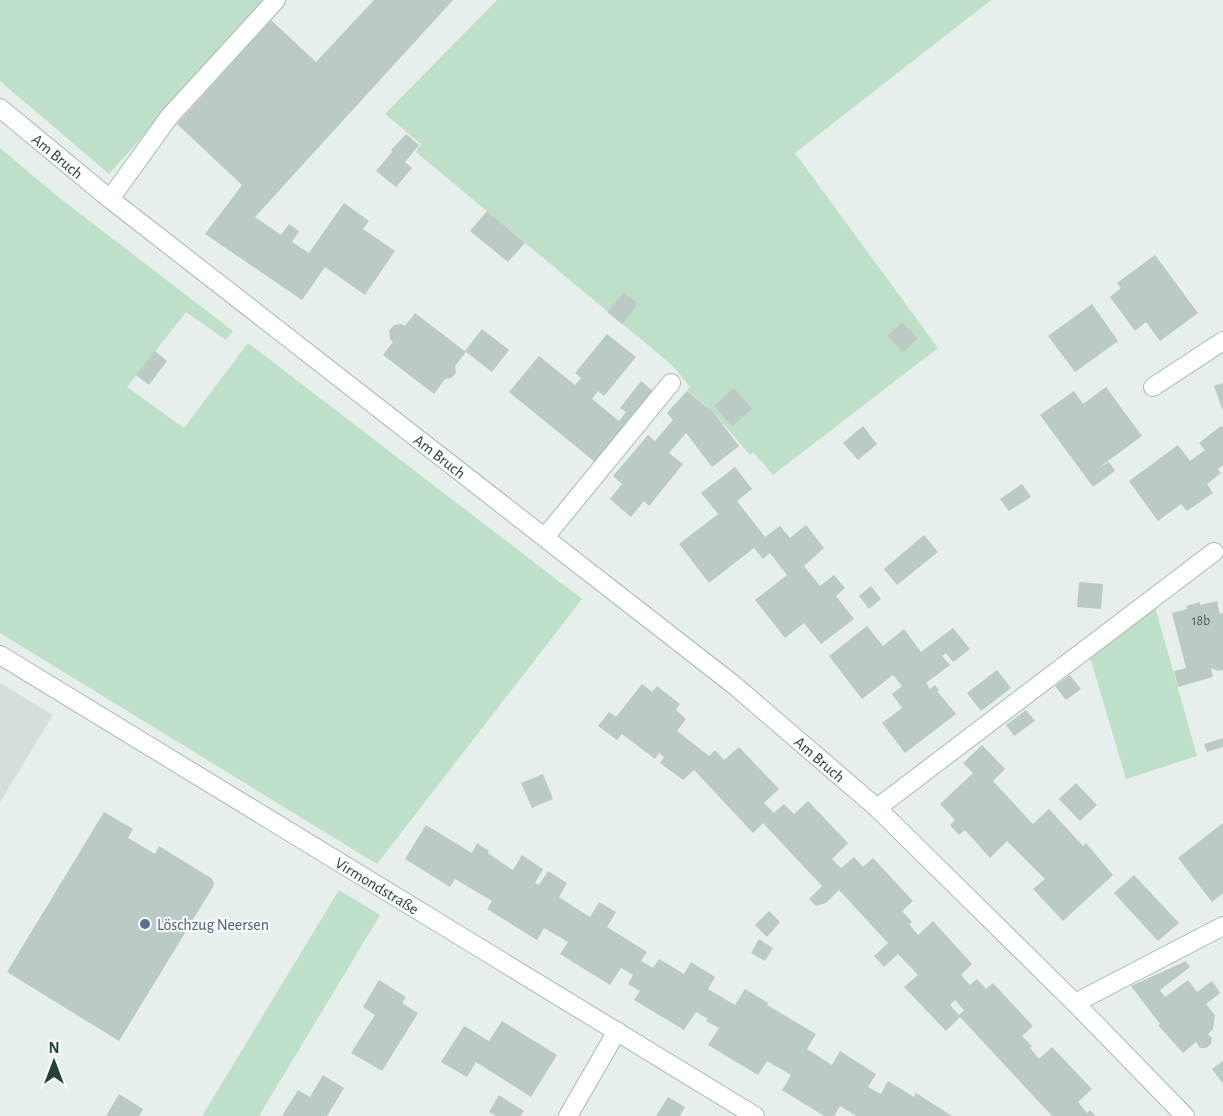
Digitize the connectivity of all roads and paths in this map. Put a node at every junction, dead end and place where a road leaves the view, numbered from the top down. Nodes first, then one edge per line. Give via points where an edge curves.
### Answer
1 (276, 0) edge
2 (0, 108) edge
3 (110, 199) junction
4 (1223, 341) edge
5 (671, 383) dead end
6 (1153, 387) dead end
7 (545, 537) junction
8 (1214, 552) dead end
9 (0, 654) edge
10 (877, 808) junction
11 (1223, 926) edge
12 (1075, 1003) junction
13 (617, 1031) junction
14 (568, 1116) edge
15 (755, 1116) edge
16 (1185, 1116) edge

1 - 3 street via 169,117
2 - 3 street, Am Bruch
3 - 7 street, Am Bruch
4 - 6 street
5 - 7 street
7 - 10 street, Am Bruch via 734,685
8 - 10 street
9 - 13 street, Virmondstraße
10 - 12 street, Am Bruch
11 - 12 street
12 - 16 street, Am Bruch
13 - 14 street
13 - 15 street, Virmondstraße

